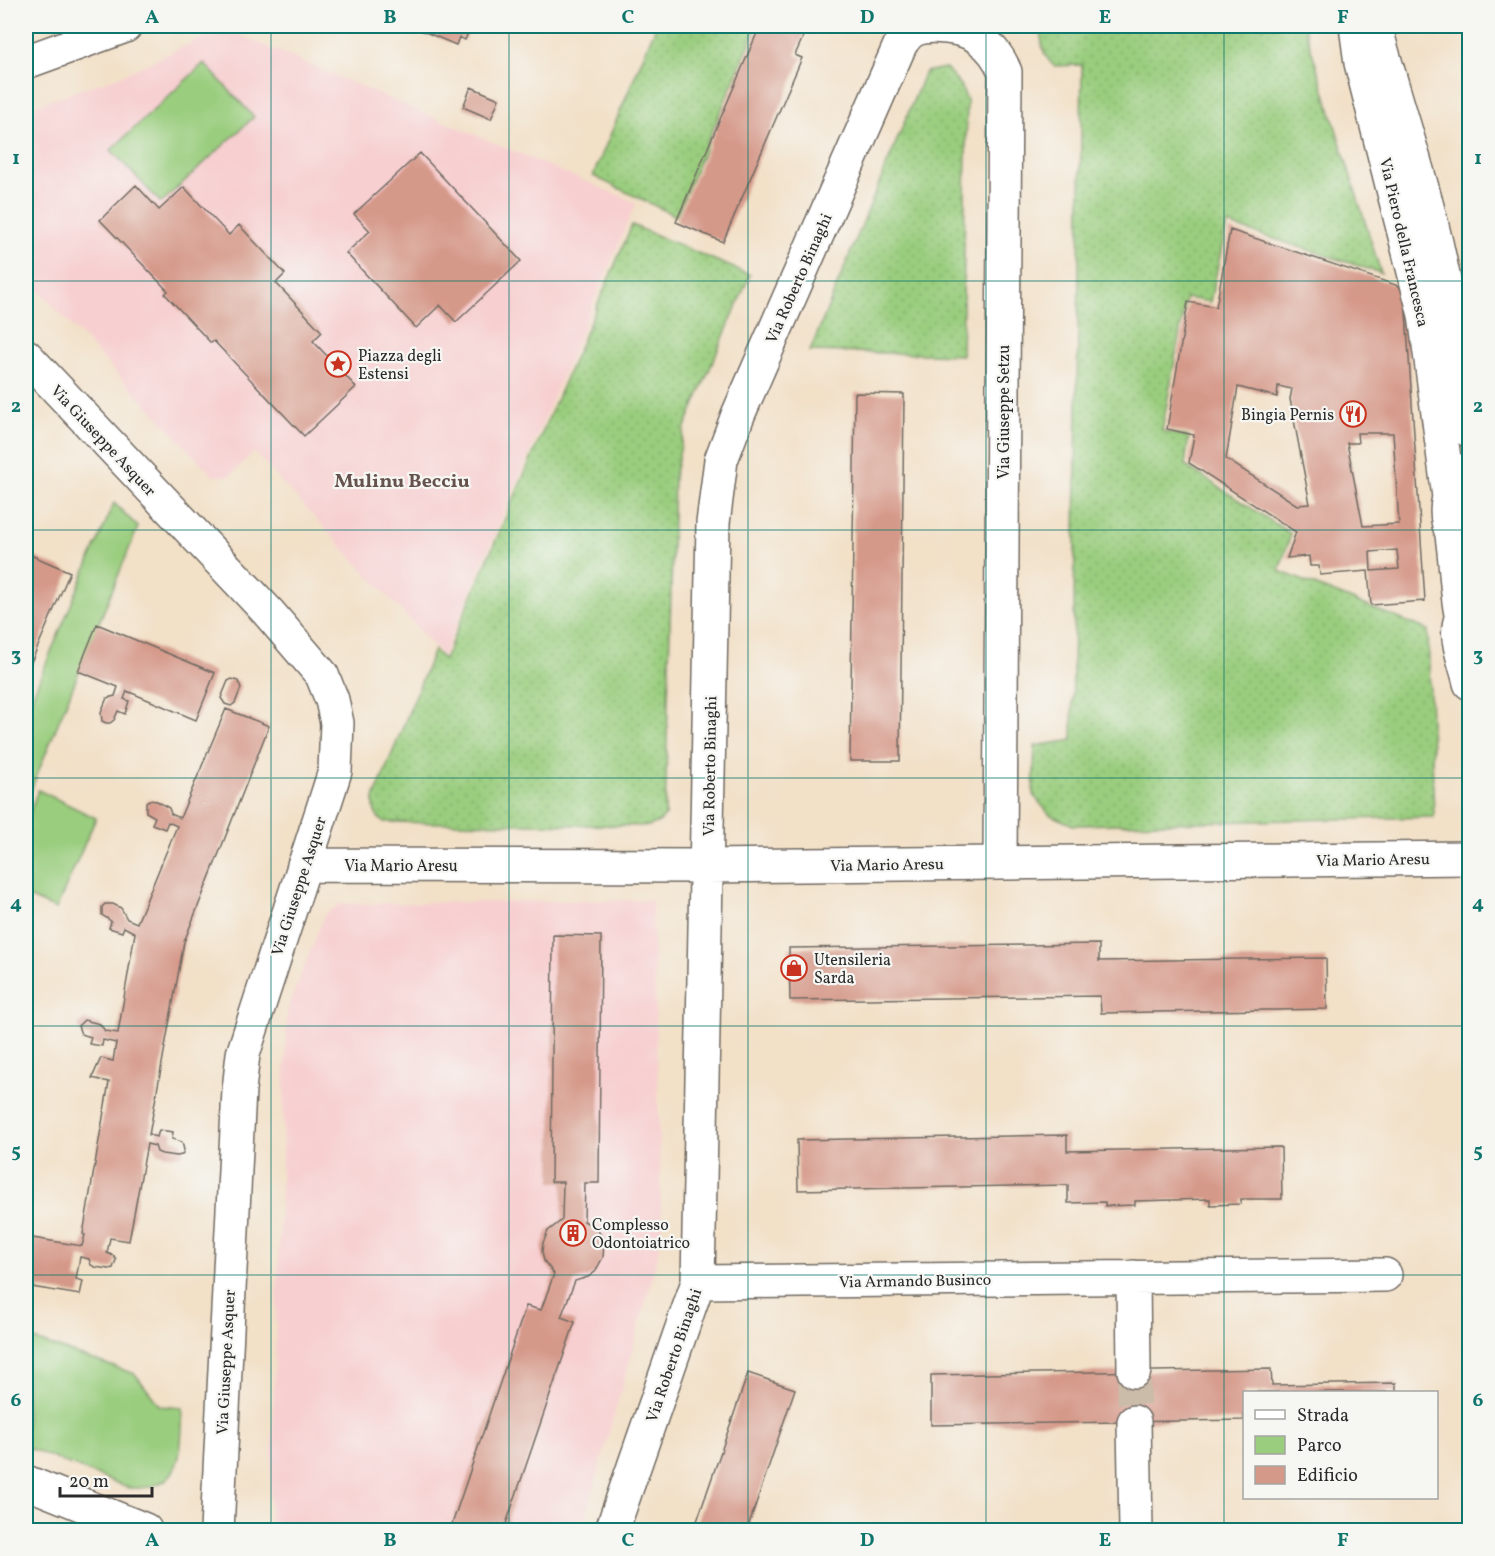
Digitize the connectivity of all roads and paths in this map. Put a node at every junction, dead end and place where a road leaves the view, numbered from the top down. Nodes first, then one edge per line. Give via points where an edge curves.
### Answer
1 (125, 26) edge
2 (1356, 26) edge
3 (1375, 26) edge
4 (914, 30) joint
5 (26, 62) edge
6 (26, 356) edge
7 (1469, 430) edge
8 (1470, 468) edge
9 (1449, 497) junction
10 (1461, 545) edge
11 (1465, 610) edge
12 (1470, 683) edge
13 (1470, 858) edge
14 (1000, 863) junction
15 (304, 865) junction
16 (707, 866) junction
17 (1384, 1275) dead end
18 (1133, 1277) junction
19 (698, 1282) junction
20 (1134, 1371) tunnel mouth
21 (1134, 1422) tunnel mouth
22 (26, 1482) edge
23 (145, 1530) edge
24 (217, 1530) edge
25 (612, 1530) edge
26 (1136, 1530) edge

1 - 5 street
2 - 9 street, Via Piero della Francesca via 1360,63 1425,315
3 - 7 street, Via Piero della Francesca via 1448,295 1458,404
4 - 14 street, Via Giuseppe Setzu via 945,27 978,37 993,51 1005,72
4 - 16 street, Via Roberto Binaghi via 897,54 721,460 713,523
6 - 15 street, Via Giuseppe Asquer via 268,612 322,675 337,723 337,752 332,780
8 - 9 street via 1461,475
9 - 10 street, Via Piero della Francesca via 1447,519
10 - 11 street, Via Piero della Francesca via 1457,592
11 - 12 street via 1458,625 1458,640
13 - 14 street, Via Mario Aresu
14 - 16 street, Via Mario Aresu
15 - 16 street, Via Mario Aresu
15 - 24 street, Via Giuseppe Asquer via 243,1054
16 - 19 street, Via Roberto Binaghi
17 - 18 street, Via Armando Businco
18 - 19 street, Via Armando Businco
18 - 20 street
19 - 25 street, Via Roberto Binaghi
21 - 26 street
22 - 23 street

